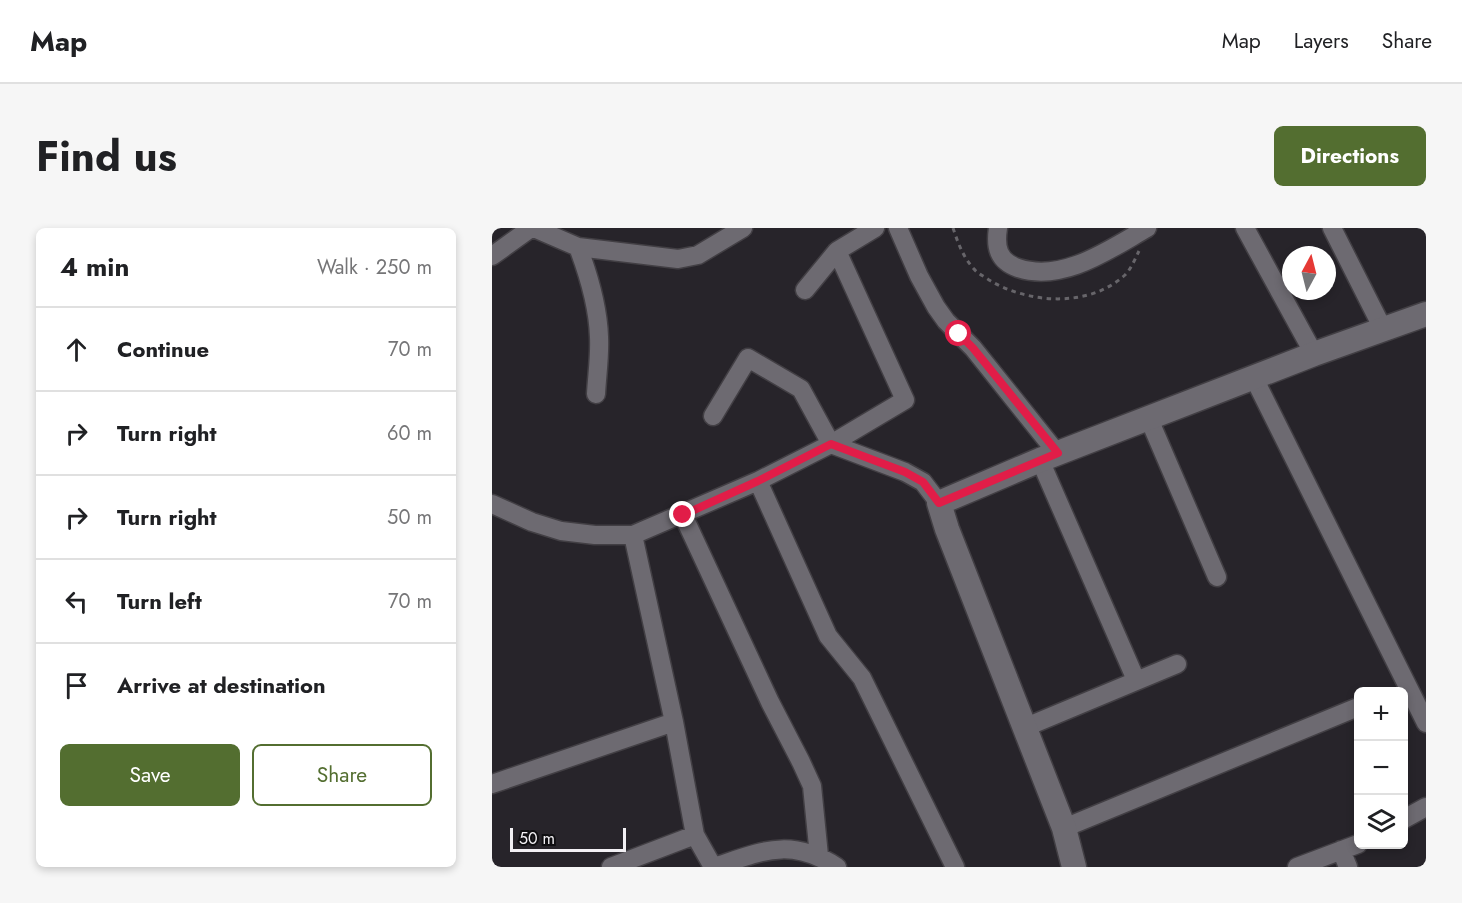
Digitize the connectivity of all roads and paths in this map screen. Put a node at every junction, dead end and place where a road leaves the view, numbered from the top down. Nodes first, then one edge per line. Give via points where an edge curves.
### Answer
1 (532, 228) edge
2 (743, 228) edge
3 (875, 228) edge
4 (898, 228) edge
5 (998, 228) edge
6 (1147, 228) edge
7 (1245, 228) edge
8 (1332, 228) edge
9 (578, 247) junction
10 (837, 251) junction
11 (492, 256) edge
12 (805, 290) dead end
13 (1426, 314) edge
14 (1384, 331) junction
15 (1314, 354) junction
16 (1254, 378) junction
17 (596, 394) dead end
18 (713, 416) dead end
19 (1149, 419) junction
20 (831, 444) junction
21 (1048, 457) junction
22 (758, 481) junction
23 (939, 503) junction
24 (492, 504) edge
25 (683, 515) junction
26 (633, 535) junction
27 (1217, 577) dead end
28 (1177, 664) dead end
29 (1136, 680) junction
30 (1401, 687) edge
31 (1408, 698) edge
32 (1354, 709) edge
33 (674, 722) junction
34 (1426, 723) edge
35 (1026, 727) junction
36 (492, 784) edge
37 (1426, 807) edge
38 (1408, 817) edge
39 (1064, 828) junction
40 (695, 835) junction
41 (1349, 854) edge
42 (819, 856) junction
43 (611, 867) edge
44 (713, 867) edge
45 (837, 867) edge
46 (955, 867) edge
47 (1074, 867) edge
48 (1297, 867) edge

1 - 9 street
1 - 11 street
2 - 9 street via 715,247 688,258 665,259
3 - 10 street
4 - 21 street via 936,307 973,348
5 - 6 street via 1001,258 1023,269 1049,271 1096,256
7 - 15 street
8 - 14 street
9 - 17 street via 597,317
10 - 12 street
10 - 20 street via 905,400
13 - 14 street
14 - 15 street
15 - 16 street
16 - 19 street
16 - 30 street
18 - 20 street via 748,358 801,389
19 - 21 street
19 - 27 street
20 - 22 street
20 - 23 street via 905,472 923,482
21 - 23 street
21 - 29 street
22 - 25 street
22 - 46 street via 828,636 862,678
23 - 35 street
24 - 26 street via 561,531 595,536
25 - 26 street
25 - 42 street via 812,786
26 - 33 street
28 - 29 street
29 - 35 street
31 - 34 street
32 - 39 street
33 - 36 street
33 - 40 street
35 - 39 street
37 - 38 street
39 - 47 street
40 - 43 street
40 - 44 street
41 - 48 street
42 - 44 street via 796,849 777,849
42 - 45 street

